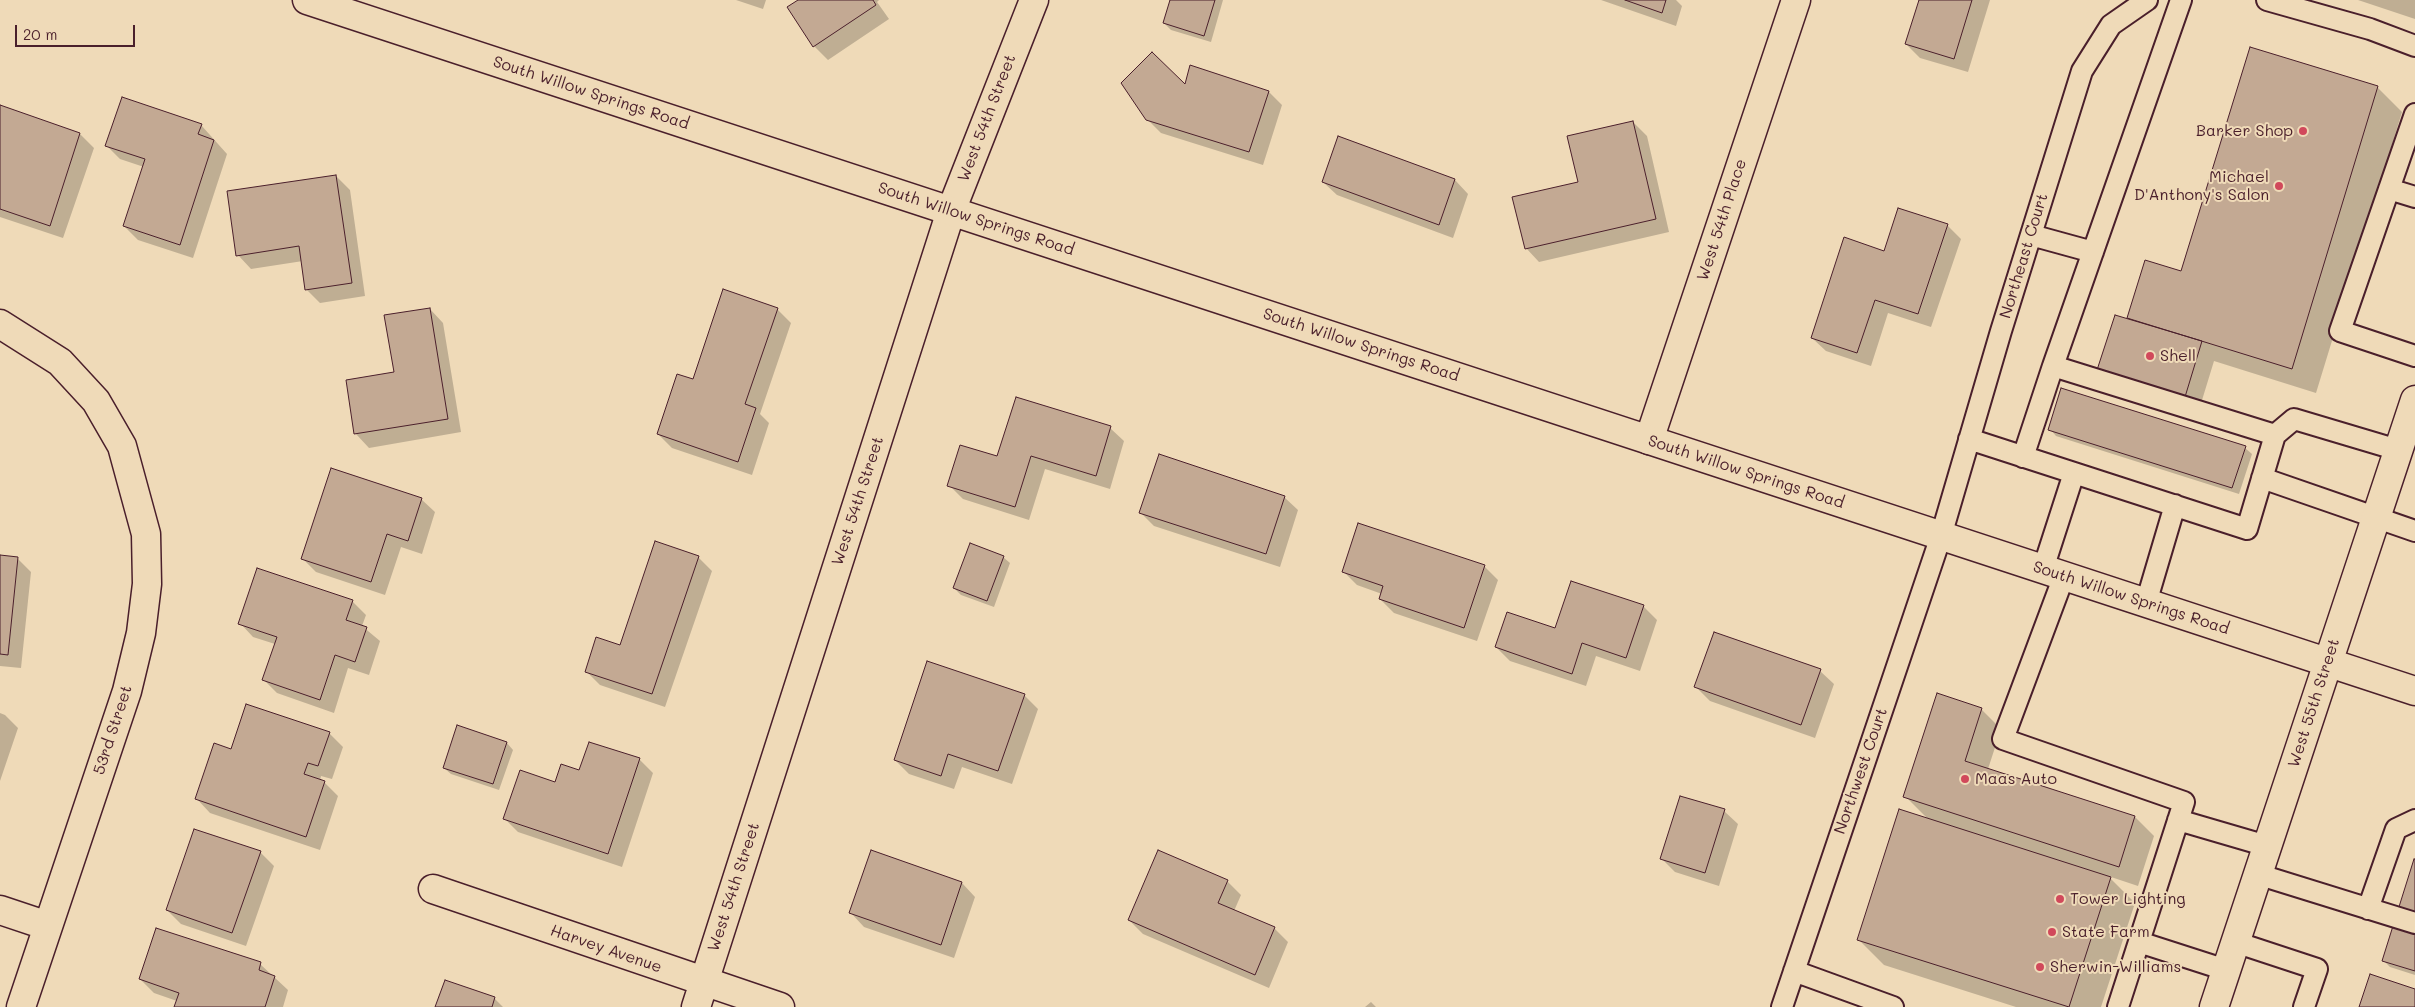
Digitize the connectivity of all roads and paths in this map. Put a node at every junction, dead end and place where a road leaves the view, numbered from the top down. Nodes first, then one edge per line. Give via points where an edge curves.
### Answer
1 (307, 0) edge
2 (1034, 0) edge
3 (1796, 0) edge
4 (2147, 0) edge
5 (2181, 0) edge
6 (2267, 0) edge
7 (2415, 46) edge
8 (2415, 114) edge
9 (2389, 190) junction
10 (2415, 197) edge
11 (951, 211) junction
12 (2031, 235) junction
13 (2093, 252) junction
14 (0, 324) edge
15 (2415, 356) edge
16 (2053, 366) junction
17 (2415, 400) edge
18 (2275, 435) junction
19 (1969, 439) junction
20 (1650, 440) junction
21 (2398, 450) junction
22 (2023, 457) junction
23 (2074, 473) junction
24 (2262, 478) junction
25 (2175, 505) junction
26 (2376, 518) junction
27 (2415, 531) edge
28 (1941, 536) junction
29 (2054, 573) junction
30 (2146, 602) junction
31 (2328, 663) junction
32 (2415, 691) edge
33 (2178, 820) junction
34 (2415, 820) edge
35 (2267, 846) junction
36 (2257, 874) junction
37 (433, 888) dead end
38 (2368, 909) junction
39 (0, 910) edge
40 (2415, 923) edge
41 (48, 926) junction
42 (2139, 942) junction
43 (2235, 942) junction
44 (2226, 970) junction
45 (1794, 972) junction
46 (700, 995) edge
47 (21, 1007) edge
48 (780, 1007) edge
49 (1782, 1007) edge
50 (1893, 1007) edge
51 (2118, 1007) edge
52 (2214, 1007) edge
53 (2304, 1007) edge

1 - 11 street, South Willow Springs Road
2 - 11 street, West 54th Street
3 - 20 street, West 54th Place
4 - 12 lane, Northeast Court via 2111,25 2082,72
5 - 13 lane
6 - 7 lane via 2370,29
8 - 9 lane
9 - 10 lane
9 - 15 lane via 2340,331
11 - 20 street, South Willow Springs Road
11 - 46 street, West 54th Street
12 - 13 lane
12 - 19 lane, Northeast Court
13 - 16 lane
14 - 41 street, 53rd Street via 60,362 96,401 122,446 146,534 147,584 141,633 126,692
16 - 18 lane
16 - 22 lane
17 - 21 street, West 55th Street
18 - 21 lane via 2294,419
18 - 24 lane
19 - 22 lane
19 - 28 lane, Northeast Court
20 - 28 street, South Willow Springs Road
21 - 26 street, West 55th Street
22 - 23 lane
23 - 25 lane
23 - 29 lane
24 - 25 lane via 2247,529
24 - 26 lane
25 - 30 lane
26 - 27 lane
26 - 31 street, West 55th Street
28 - 29 street, South Willow Springs Road
28 - 45 lane, Northwest Court
29 - 30 street, South Willow Springs Road
29 - 33 lane via 2003,739 2184,802
30 - 31 street, South Willow Springs Road
31 - 32 street, South Willow Springs Road
31 - 35 street, West 55th Street
33 - 35 lane
33 - 42 lane
34 - 38 lane via 2396,828
35 - 36 street, West 55th Street
36 - 38 lane
36 - 43 street, West 55th Street
37 - 46 street, Harvey Avenue
38 - 40 lane
39 - 41 street
41 - 47 street, 53rd Street
42 - 44 lane
42 - 51 lane
43 - 44 street, West 55th Street
43 - 53 lane via 2317,969
44 - 52 street, West 55th Street
45 - 49 lane, Northwest Court
45 - 50 lane
46 - 48 street, Harvey Avenue

